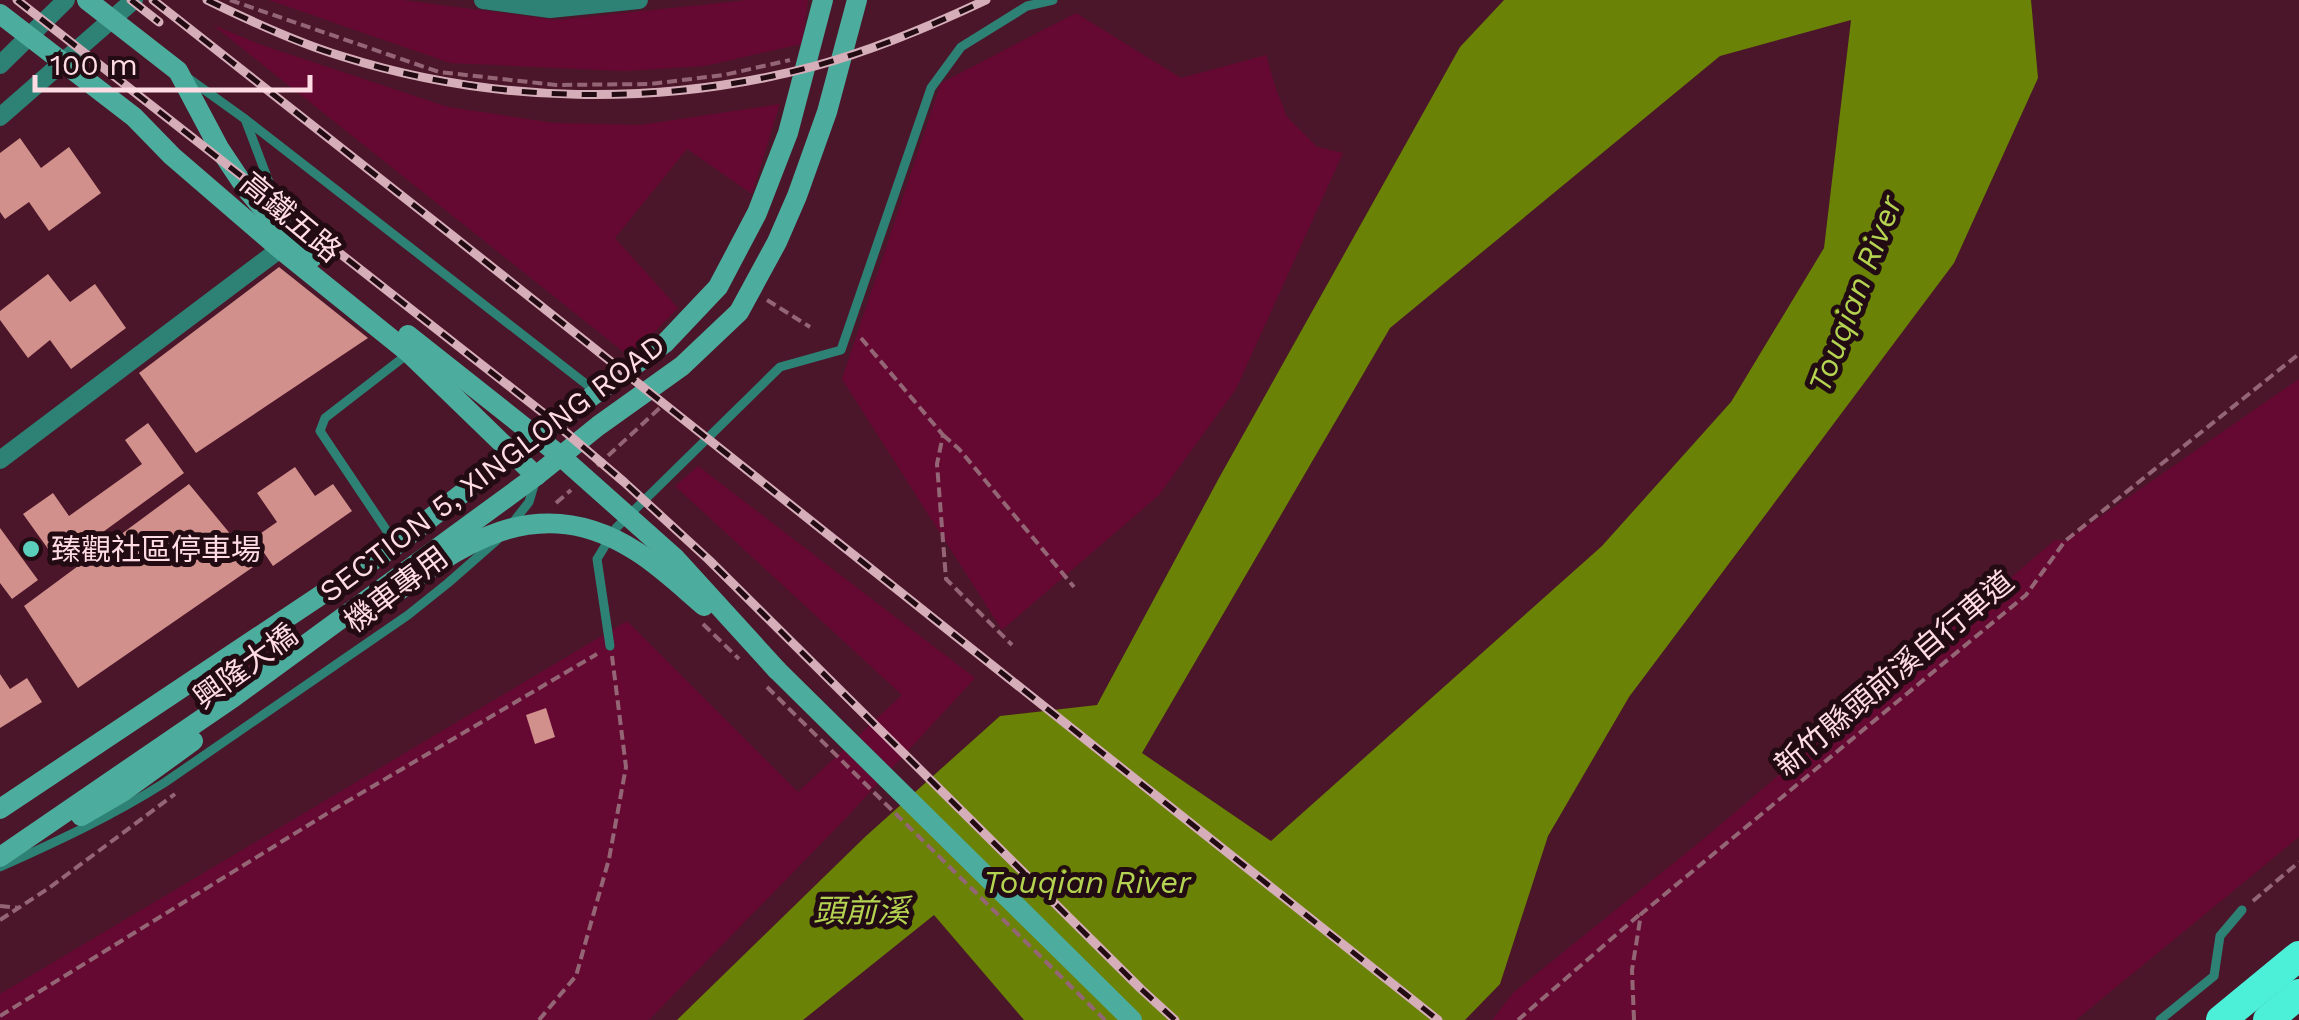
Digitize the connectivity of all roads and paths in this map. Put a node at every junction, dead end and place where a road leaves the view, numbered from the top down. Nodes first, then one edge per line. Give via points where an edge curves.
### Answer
1 (66, 0) edge
2 (86, 0) edge
3 (134, 0) edge
4 (230, 0) edge
5 (483, 0) edge
6 (639, 0) edge
7 (823, 0) edge
8 (857, 0) edge
9 (1053, 0) edge
10 (551, 4) edge
11 (0, 14) edge
12 (112, 18) junction
13 (30, 38) junction
14 (795, 58) dead end
15 (63, 63) junction
16 (0, 65) edge
17 (178, 71) junction
18 (0, 117) edge
19 (245, 120) junction
20 (291, 250) junction
21 (763, 298) dead end
22 (850, 325) junction
23 (810, 327) dead end
24 (409, 344) junction
25 (2299, 354) edge
26 (598, 392) junction
27 (943, 435) junction
28 (514, 453) junction
29 (0, 460) edge
30 (536, 476) junction
31 (396, 545) junction
32 (1074, 587) dead end
33 (697, 618) dead end
34 (1012, 645) dead end
35 (610, 646) junction
36 (739, 659) dead end
37 (772, 678) junction
38 (0, 808) edge
39 (0, 862) edge
40 (2299, 862) edge
41 (0, 906) edge
42 (19, 908) dead end
43 (2242, 910) joint
44 (1641, 914) junction
45 (2299, 956) edge
46 (2299, 994) edge
47 (0, 1016) edge
48 (539, 1020) edge
49 (1104, 1020) edge
50 (1132, 1020) edge
51 (1518, 1020) edge
52 (1634, 1020) edge
53 (2160, 1020) edge
54 (2221, 1020) edge
55 (2268, 1020) edge

1 - 13 street
2 - 12 street, 高鐵五路
3 - 12 street
4 - 14 path via 440,72 556,85 650,84
5 - 10 street
6 - 10 street
7 - 26 street, SECTION 5, XINGLONG ROAD via 788,132 757,213 718,287 665,343
8 - 30 street, SECTION 5, XINGLONG ROAD via 797,196 739,312 682,366
9 - 22 lane via 1026,6 961,47 931,88
11 - 13 street, 高鐵五路
12 - 15 street
12 - 17 street, 高鐵五路
13 - 15 street, 高鐵五路
13 - 16 street
15 - 18 street
15 - 20 street, 高鐵五路
17 - 19 lane
17 - 20 street, 高鐵五路 via 246,190
19 - 20 lane
19 - 26 lane
20 - 24 street, 興隆大橋
20 - 29 street
21 - 23 path
22 - 27 path
22 - 35 lane via 841,350 780,366 616,528 598,559
24 - 28 street
24 - 31 lane via 325,418 320,431
24 - 37 street, 興隆大橋, bridge via 556,452 676,558
25 - 44 path, 新竹縣頭前溪自行車道 via 2065,541 2026,595
26 - 28 street, SECTION 5, XINGLONG ROAD
27 - 32 path
27 - 34 path via 937,464 946,579
28 - 30 street
28 - 31 street, SECTION 5, XINGLONG ROAD
30 - 39 street, SECTION 5, XINGLONG ROAD
30 - 39 lane, 機車專用 via 529,502 500,537 408,615 140,798
31 - 38 street, SECTION 5, XINGLONG ROAD
33 - 36 path, bridge
35 - 47 path
35 - 48 path via 626,767 609,859 576,976
37 - 39 street, 興隆大橋, bridge via 637,552 584,526 526,523 464,546 427,569 124,791
37 - 49 path, bridge
37 - 50 street, 興隆大橋
40 - 43 path
41 - 42 path
43 - 53 lane via 2220,936 2214,976
44 - 51 path, 新竹縣頭前溪自行車道
44 - 52 path via 1632,970
45 - 54 highway
46 - 55 highway

